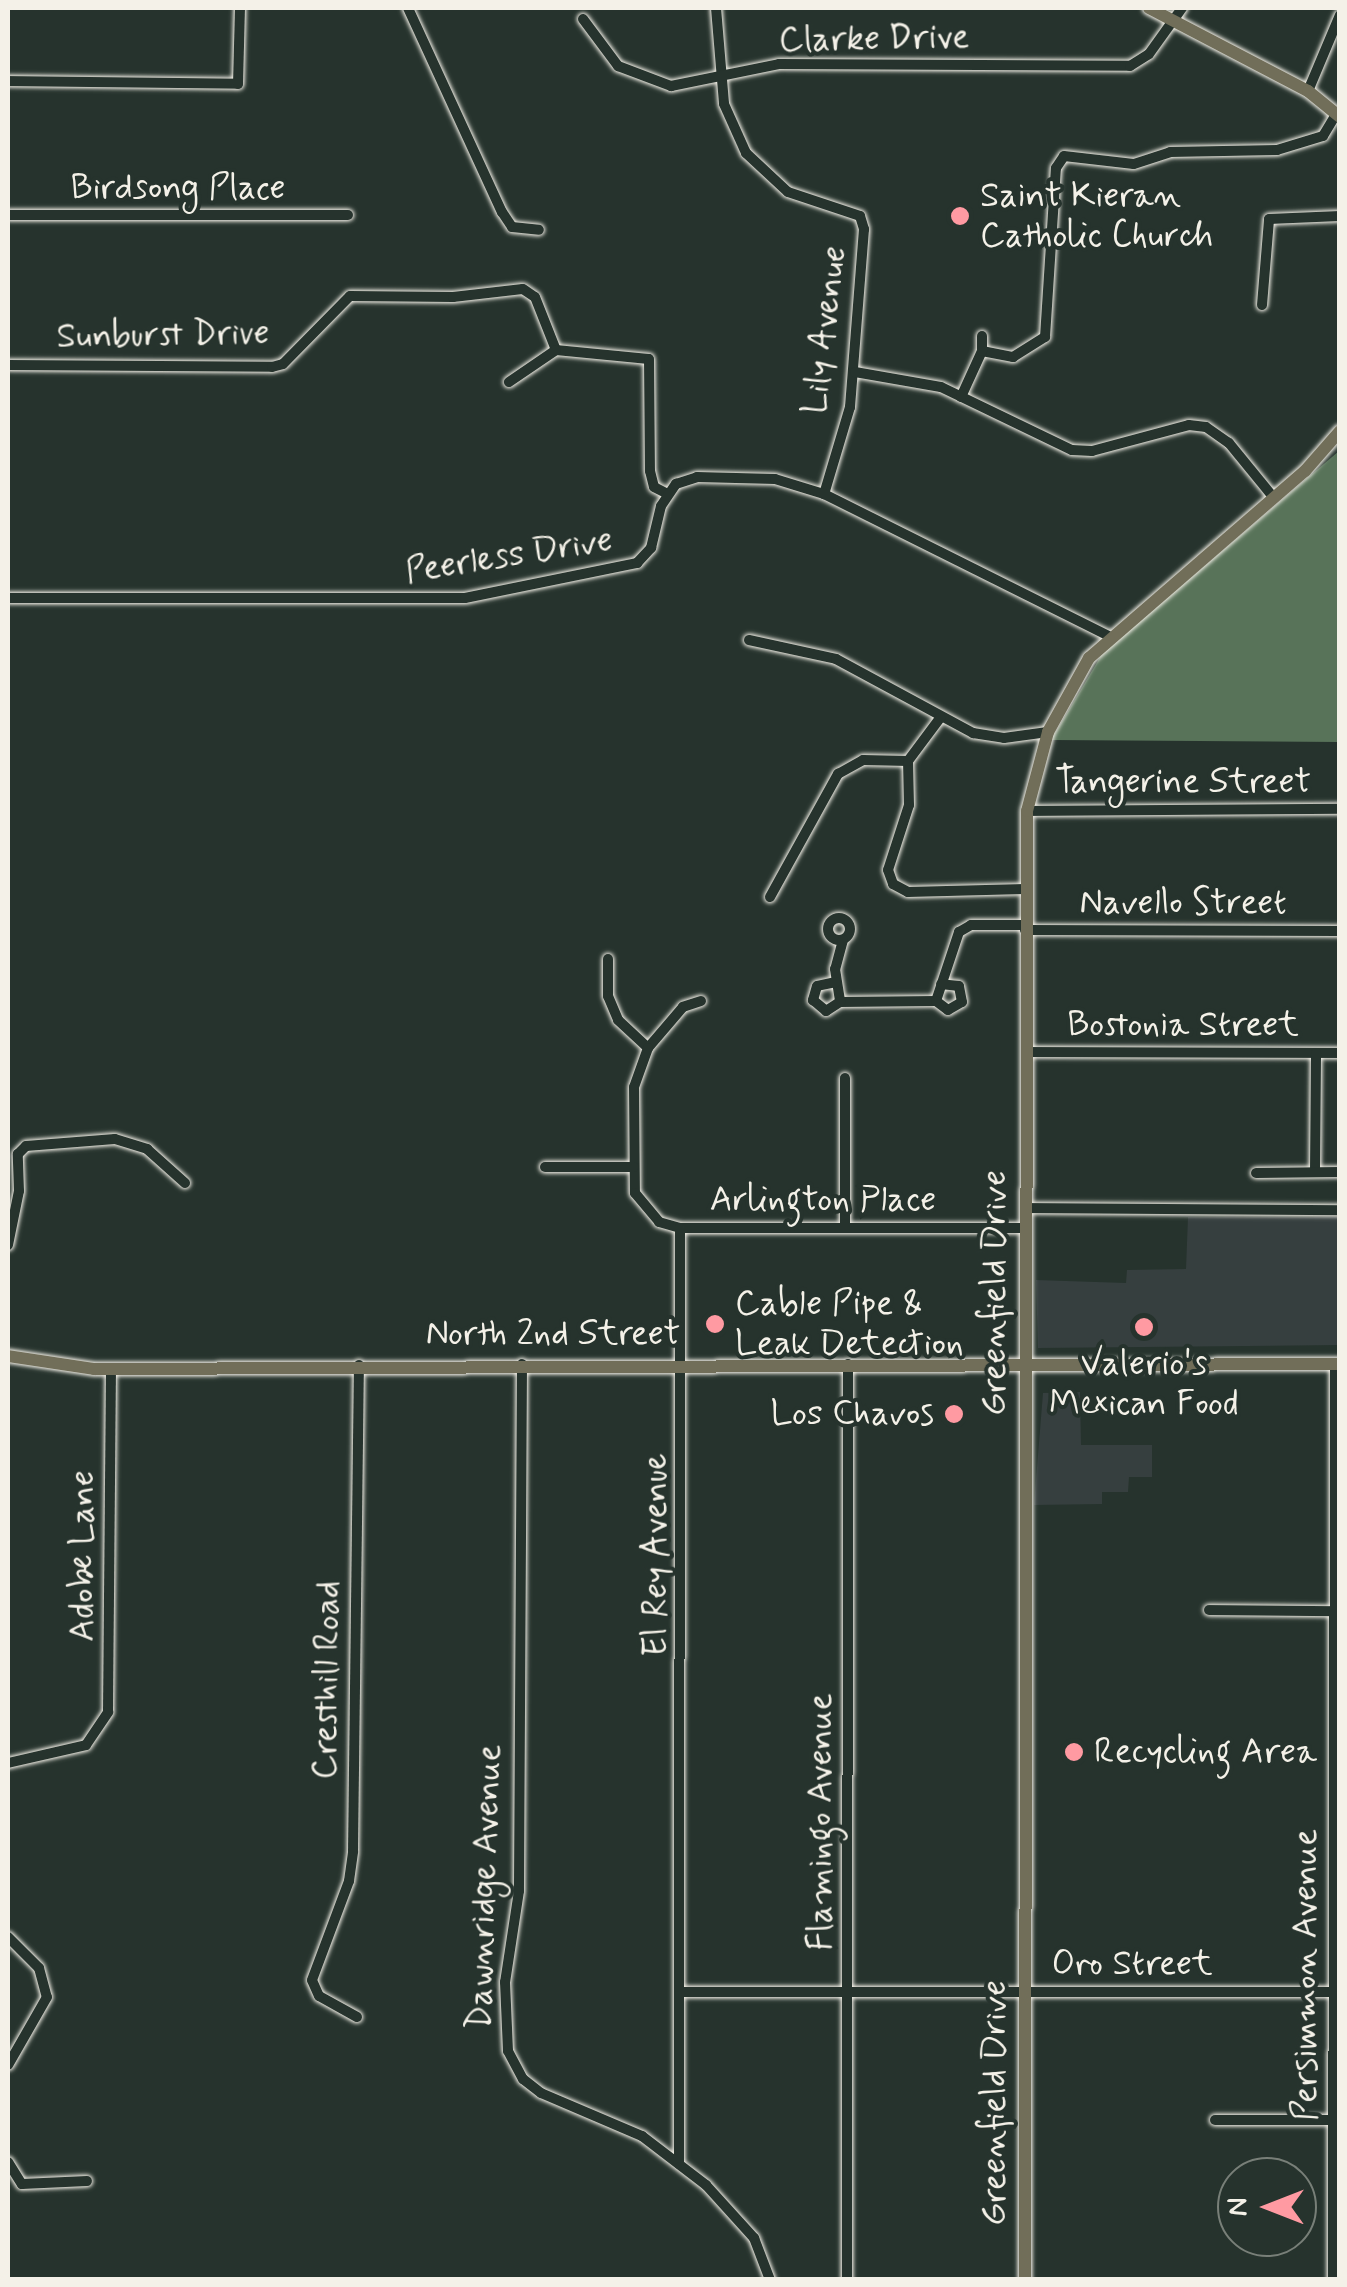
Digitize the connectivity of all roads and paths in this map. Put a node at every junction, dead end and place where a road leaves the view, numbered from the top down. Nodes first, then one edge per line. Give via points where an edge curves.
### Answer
1 (240, 8) edge
2 (408, 8) edge
3 (716, 8) edge
4 (1148, 8) edge
5 (1178, 13) edge
6 (1340, 15) edge
7 (583, 19) dead end
8 (720, 78) junction
9 (8, 81) edge
10 (1308, 91) junction
11 (1338, 116) edge
12 (348, 215) dead end
13 (8, 216) edge
14 (1340, 216) edge
15 (540, 230) dead end
16 (1262, 305) dead end
17 (982, 336) dead end
18 (556, 350) junction
19 (982, 351) junction
20 (8, 366) edge
21 (855, 372) junction
22 (509, 382) dead end
23 (961, 397) junction
24 (1340, 431) edge
25 (666, 494) junction
26 (824, 494) junction
27 (1274, 498) junction
28 (8, 598) edge
29 (1108, 636) junction
30 (749, 640) dead end
31 (940, 718) junction
32 (1048, 732) junction
33 (908, 761) junction
34 (1340, 809) edge
35 (1027, 810) junction
36 (1026, 890) junction
37 (770, 897) dead end
38 (1026, 928) junction
39 (1340, 931) edge
40 (843, 940) dead end
41 (608, 959) dead end
42 (836, 982) junction
43 (942, 984) junction
44 (701, 1001) dead end
45 (936, 1001) junction
46 (840, 1002) junction
47 (648, 1048) junction
48 (1027, 1052) junction
49 (1316, 1053) junction
50 (1340, 1053) edge
51 (846, 1078) dead end
52 (545, 1167) dead end
53 (634, 1167) junction
54 (1314, 1172) junction
55 (1340, 1172) edge
56 (1256, 1173) dead end
57 (185, 1184) dead end
58 (1025, 1208) junction
59 (1340, 1210) edge
60 (680, 1228) junction
61 (845, 1228) junction
62 (1025, 1228) junction
63 (8, 1245) edge
64 (8, 1356) edge
65 (1022, 1363) junction
66 (358, 1364) junction
67 (522, 1364) junction
68 (684, 1364) junction
69 (848, 1364) junction
70 (1337, 1364) edge
71 (111, 1368) junction
72 (1337, 1594) edge
73 (1209, 1610) dead end
74 (1334, 1611) junction
75 (1337, 1670) edge
76 (8, 1762) edge
77 (1336, 1855) edge
78 (8, 1937) edge
79 (684, 1992) junction
80 (849, 1992) junction
81 (1025, 1992) junction
82 (1336, 1992) edge
83 (357, 2016) dead end
84 (8, 2065) edge
85 (1215, 2120) dead end
86 (1334, 2120) junction
87 (8, 2162) edge
88 (679, 2164) junction
89 (87, 2181) dead end
90 (770, 2280) edge
91 (847, 2280) edge
92 (1025, 2280) edge
93 (1333, 2280) edge

1 - 9 street via 238,84
2 - 15 street via 502,212 512,226
3 - 8 street, Lily Avenue
4 - 5 main road
5 - 8 street, Clarke Drive via 1149,54 1130,66 780,64
5 - 10 main road
6 - 10 street
7 - 8 street, Clarke Drive via 606,54 640,78 672,86
8 - 21 street, Lily Avenue via 732,130 763,173 788,192 860,216
10 - 11 main road
11 - 19 street via 1322,136 1277,150 1170,152 1134,164 1064,156 1056,168 1045,337 1013,357
12 - 13 street, Birdsong Place
14 - 16 street via 1269,219
17 - 19 street
18 - 20 street, Sunburst Drive via 535,296 523,289 453,297 350,296 272,367
18 - 22 street
18 - 25 street via 649,359 650,472 654,488
19 - 23 street
21 - 23 street via 916,379
21 - 26 street, Lily Avenue
23 - 27 street via 1072,450 1206,427 1230,442
24 - 27 main road, Greenfield Drive
25 - 26 street via 697,477 775,479
25 - 28 street, Peerless Drive via 654,542 638,562 465,598
26 - 29 street
27 - 29 main road, Greenfield Drive
29 - 32 main road, Greenfield Drive
30 - 31 street via 836,659
31 - 32 street via 988,736
31 - 33 street
32 - 35 main road, Greenfield Drive
33 - 36 street via 908,805 888,870 893,884 908,892
33 - 37 street via 863,760 838,774
34 - 35 street, Tangerine Street
35 - 36 main road, Greenfield Drive
36 - 38 main road, Greenfield Drive
38 - 39 street, Navello Street
38 - 43 street, Navello Street via 966,926
38 - 48 main road, Greenfield Drive
40 - 42 street
41 - 47 street via 608,996 618,1020
42 - 46 street
42 - 46 street via 817,986 813,1000 826,1011
43 - 45 street
43 - 45 street via 960,986 962,1002 948,1010
44 - 47 street via 683,1008
45 - 46 street
47 - 53 street via 634,1088
48 - 49 street, Bostonia Street
48 - 58 main road, Greenfield Drive
49 - 50 street, Bostonia Street
49 - 54 street
51 - 61 street
52 - 53 street
53 - 60 street via 638,1202 659,1222
54 - 55 street
54 - 56 street
57 - 63 street via 148,1149 115,1140 26,1146 18,1154
58 - 59 street
58 - 62 main road, Greenfield Drive
60 - 61 street, Arlington Place
60 - 68 street, El Rey Avenue
61 - 62 street, Arlington Place
62 - 65 main road, Greenfield Drive
64 - 71 main road, North 2nd Street via 62,1368
65 - 69 main road, North 2nd Street
65 - 70 main road, North 2nd Street
65 - 81 main road, Greenfield Drive
66 - 67 main road, North 2nd Street
66 - 71 main road, North 2nd Street
66 - 83 street, Cresthill Road via 353,1852 336,1920 314,1970 315,1988
67 - 68 main road, North 2nd Street
67 - 88 street, Dawnridge Avenue via 520,1891 503,2032 510,2060 541,2093 642,2136
68 - 69 main road, North 2nd Street
68 - 79 street, El Rey Avenue
69 - 80 street, Flamingo Avenue
70 - 72 street
71 - 76 street, Adobe Lane via 110,1698 92,1740 63,1754
72 - 74 street
73 - 74 street
74 - 75 street, Persimmon Avenue
75 - 77 street, Persimmon Avenue
77 - 82 street, Persimmon Avenue
78 - 84 street via 40,1968 47,1997
79 - 80 street, Oro Street
79 - 88 street, El Rey Avenue
80 - 81 street, Oro Street
80 - 91 street, Flamingo Avenue
81 - 82 street, Oro Street
81 - 92 main road, Greenfield Drive
82 - 86 street, Persimmon Avenue
85 - 86 street
86 - 93 street, Persimmon Avenue
87 - 89 street via 22,2184
88 - 90 street, Dawnridge Avenue via 732,2208 754,2238

